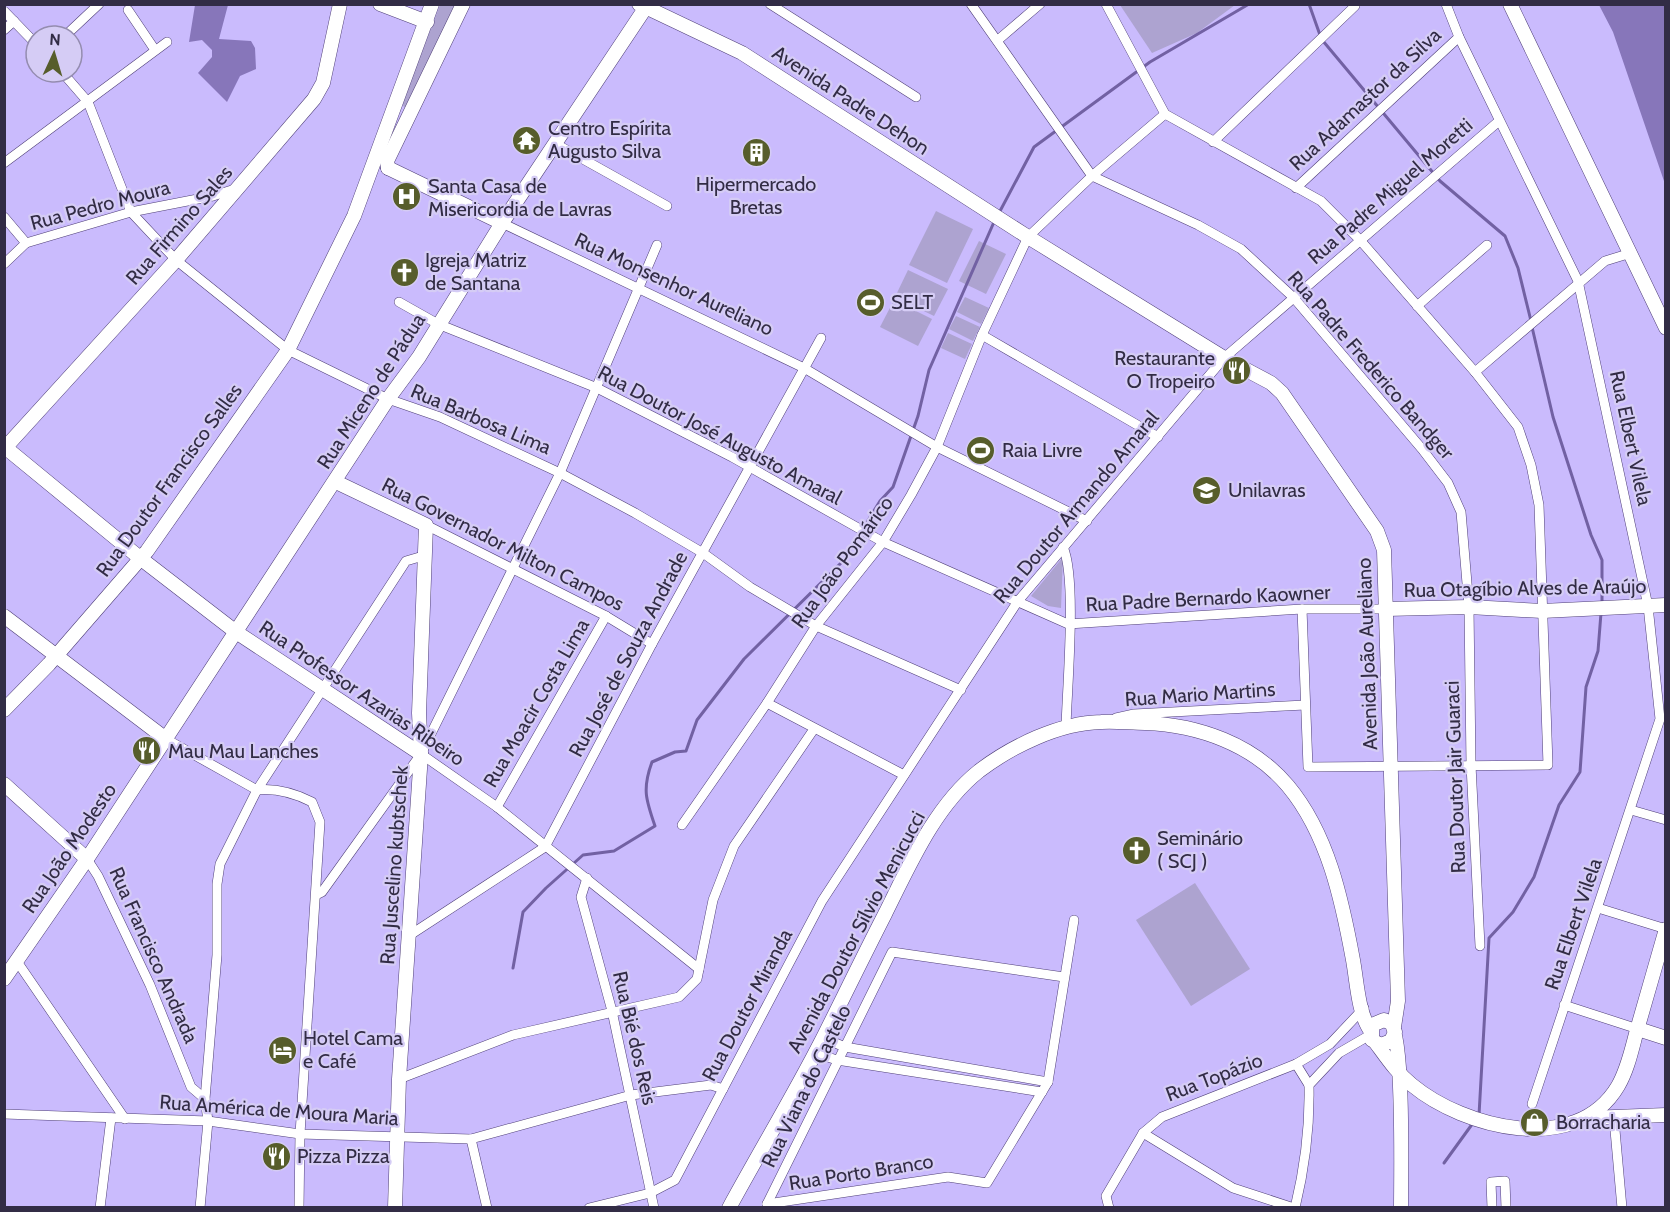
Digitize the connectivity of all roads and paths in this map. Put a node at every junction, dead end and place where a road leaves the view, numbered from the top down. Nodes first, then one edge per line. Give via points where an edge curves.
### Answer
1 (99, 4) edge
2 (340, 4) edge
3 (380, 4) edge
4 (432, 4) edge
5 (463, 4) edge
6 (770, 4) edge
7 (971, 4) edge
8 (1040, 4) edge
9 (1106, 4) edge
10 (1446, 4) edge
11 (1510, 4) edge
12 (644, 5) edge
13 (1355, 6) edge
14 (128, 10) dead end
15 (4, 11) edge
16 (14, 21) junction
17 (427, 22) junction
18 (78, 24) edge
19 (4, 30) edge
20 (24, 31) edge
21 (1459, 37) junction
22 (998, 40) junction
23 (167, 42) dead end
24 (155, 50) junction
25 (72, 84) edge
26 (396, 98) junction
27 (916, 98) dead end
28 (88, 102) junction
29 (412, 104) junction
30 (1165, 114) junction
31 (1499, 122) junction
32 (1213, 142) junction
33 (556, 144) junction
34 (4, 164) edge
35 (388, 168) junction
36 (1092, 176) junction
37 (368, 183) junction
38 (1296, 188) junction
39 (217, 202) junction
40 (667, 206) dead end
41 (131, 212) junction
42 (4, 218) edge
43 (502, 223) junction
44 (1028, 237) junction
45 (1360, 240) junction
46 (26, 243) junction
47 (1487, 245) dead end
48 (657, 246) dead end
49 (1631, 253) junction
50 (176, 260) junction
51 (4, 264) edge
52 (1578, 281) junction
53 (639, 291) junction
54 (1294, 298) junction
55 (399, 302) dead end
56 (1417, 306) junction
57 (438, 324) junction
58 (1665, 328) edge
59 (982, 335) junction
60 (821, 338) dead end
61 (288, 350) junction
62 (1224, 358) junction
63 (804, 368) junction
64 (1474, 372) junction
65 (597, 388) junction
66 (388, 399) junction
67 (1158, 437) junction
68 (937, 447) junction
69 (5, 448) edge
70 (749, 468) junction
71 (560, 473) junction
72 (336, 482) junction
73 (1087, 521) junction
74 (426, 525) junction
75 (883, 542) junction
76 (1063, 547) junction
77 (703, 553) junction
78 (423, 556) junction
79 (140, 558) junction
80 (512, 571) junction
81 (1018, 601) junction
82 (1665, 605) edge
83 (1648, 606) junction
84 (1469, 607) junction
85 (1302, 609) junction
86 (1386, 609) junction
87 (1542, 611) junction
88 (4, 616) edge
89 (606, 616) junction
90 (1068, 624) junction
91 (816, 626) junction
92 (236, 632) junction
93 (652, 644) junction
94 (57, 655) junction
95 (323, 688) junction
96 (961, 690) junction
97 (767, 703) junction
98 (1305, 705) junction
99 (4, 710) edge
100 (419, 713) junction
101 (438, 717) junction
102 (1663, 719) edge
103 (1099, 722) junction
104 (1066, 727) junction
105 (814, 729) junction
106 (166, 739) junction
107 (421, 754) junction
108 (1471, 765) junction
109 (1390, 766) junction
110 (904, 775) junction
111 (401, 782) junction
112 (4, 784) edge
113 (419, 787) junction
114 (257, 790) junction
115 (497, 807) junction
116 (1631, 810) junction
117 (1665, 820) edge
118 (682, 825) dead end
119 (545, 847) junction
120 (87, 859) junction
121 (587, 878) junction
122 (316, 896) junction
123 (1598, 908) junction
124 (1074, 920) dead end
125 (1665, 929) edge
126 (410, 935) junction
127 (1480, 945) dead end
128 (10, 957) edge
129 (699, 969) junction
130 (1064, 977) junction
131 (4, 978) edge
132 (1363, 1005) junction
133 (1564, 1005) junction
134 (612, 1011) junction
135 (1638, 1029) junction
136 (1381, 1030) junction
137 (823, 1038) junction
138 (1665, 1038) edge
139 (1330, 1044) junction
140 (845, 1047) junction
141 (876, 1052) junction
142 (815, 1053) junction
143 (1340, 1053) junction
144 (917, 1059) junction
145 (837, 1060) junction
146 (1296, 1064) junction
147 (873, 1065) junction
148 (966, 1068) junction
149 (915, 1072) junction
150 (1399, 1074) junction
151 (1004, 1075) junction
152 (399, 1079) junction
153 (964, 1080) junction
154 (1048, 1082) junction
155 (1309, 1085) junction
156 (1002, 1086) junction
157 (723, 1089) junction
158 (1042, 1092) junction
159 (631, 1095) junction
160 (205, 1099) junction
161 (1532, 1104) dead end
162 (4, 1114) edge
163 (1665, 1115) edge
164 (111, 1118) junction
165 (1589, 1118) junction
166 (125, 1119) junction
167 (1614, 1119) junction
168 (208, 1121) junction
169 (1143, 1133) junction
170 (300, 1134) junction
171 (396, 1137) junction
172 (471, 1140) junction
173 (650, 1193) junction
174 (767, 1204) joint
175 (100, 1208) edge
176 (200, 1208) edge
177 (299, 1208) edge
178 (395, 1208) edge
179 (487, 1208) edge
180 (590, 1208) edge
181 (654, 1208) edge
182 (729, 1208) edge
183 (1109, 1208) edge
184 (1295, 1208) edge
185 (1401, 1208) edge
186 (1492, 1208) edge
187 (1506, 1208) edge
188 (1622, 1208) edge

1 - 18 street
2 - 39 main road, Rua Firmino Sales via 319,90 239,188
3 - 17 main road
4 - 17 main road, Rua Doutor Francisco Salles
5 - 29 main road
6 - 27 street
7 - 22 street
8 - 22 street
9 - 30 street
10 - 21 street, Rua Elbert Vilela
11 - 49 main road
12 - 33 main road, Rua Miceno de Pádua
12 - 44 main road, Avenida Padre Dehon via 742,53
13 - 32 street
14 - 24 street
15 - 16 street
16 - 19 street
16 - 20 street
17 - 26 main road, Rua Doutor Francisco Salles
21 - 31 street, Rua Elbert Vilela
21 - 38 street, Rua Adamastor da Silva
22 - 36 street
23 - 24 street
24 - 28 street
25 - 28 street, Rua Barbosa Lima
26 - 29 main road via 404,108
26 - 37 main road, Rua Doutor Francisco Salles
28 - 34 street
28 - 41 street, Rua Barbosa Lima
29 - 35 main road via 387,161
30 - 32 street
30 - 36 street
31 - 45 street, Rua Padre Miguel Moretti
31 - 52 street, Rua Elbert Vilela
32 - 38 street
33 - 40 street
33 - 43 main road, Rua Miceno de Pádua
35 - 37 main road
35 - 43 main road, Rua Monsenhor Aureliano
36 - 44 street
36 - 54 street, Rua Padre Frederico Bandger via 1240,249
37 - 61 main road, Rua Doutor Francisco Salles
38 - 45 street via 1321,201
39 - 41 street, Rua Pedro Moura
39 - 50 main road, Rua Firmino Sales
41 - 46 street, Rua Pedro Moura
41 - 50 street, Rua Barbosa Lima
42 - 46 street
43 - 53 street, Rua Monsenhor Aureliano
43 - 57 main road, Rua Miceno de Pádua
44 - 59 street, Rua João Pomárico
44 - 62 main road, Avenida João Aureliano
45 - 54 street, Rua Padre Miguel Moretti
45 - 56 street
46 - 51 street, Rua Pedro Moura
47 - 56 street
48 - 53 street
49 - 52 street via 1605,261
49 - 58 main road
50 - 61 street, Rua Barbosa Lima
50 - 69 main road, Rua Firmino Sales
52 - 64 street
52 - 83 street, Rua Elbert Vilela
53 - 63 street, Rua Monsenhor Aureliano
53 - 65 street
54 - 62 street, Rua Padre Miguel Moretti
54 - 84 street, Rua Padre Frederico Bandger via 1448,483 1461,512
55 - 57 street, Rua Doutor José Augusto Amaral
56 - 64 street
57 - 65 street, Rua Doutor José Augusto Amaral
57 - 66 main road, Rua Miceno de Pádua
59 - 67 street
59 - 68 street, Rua João Pomárico
60 - 63 street, Rua José de Souza Andrade
61 - 66 street, Rua Barbosa Lima
61 - 79 main road, Rua Doutor Francisco Salles
62 - 67 street, Rua Doutor Armando Amaral
62 - 86 main road, Avenida João Aureliano via 1282,393 1377,531 1384,550
63 - 68 street, Rua Monsenhor Aureliano
63 - 70 street, Rua José de Souza Andrade
64 - 87 street via 1518,427 1531,465 1539,506
65 - 70 street, Rua Doutor José Augusto Amaral
65 - 71 street
66 - 71 street, Rua Barbosa Lima via 440,417
66 - 72 main road, Rua Miceno de Pádua
67 - 73 street, Rua Doutor Armando Amaral
68 - 73 street, Rua Monsenhor Aureliano
68 - 75 street, Rua João Pomárico
69 - 79 main road, Rua Professor Azarias Ribeiro
70 - 75 street, Rua Doutor José Augusto Amaral
70 - 77 street, Rua José de Souza Andrade
71 - 77 street, Rua Barbosa Lima
71 - 80 street
72 - 74 main road, Rua Governador Milton Campos
72 - 92 main road, Rua Miceno de Pádua
73 - 76 street, Rua Doutor Armando Amaral
74 - 78 main road, Rua Juscelino kubtschek
74 - 80 street, Rua Governador Milton Campos
75 - 81 street, Rua Doutor José Augusto Amaral
75 - 91 street, Rua João Pomárico
76 - 81 street, Rua Doutor Armando Amaral
76 - 90 street via 1068,559
77 - 91 street, Rua Barbosa Lima via 750,587
77 - 93 street, Rua José de Souza Andrade
78 - 95 street via 406,561
78 - 100 main road, Rua Juscelino kubtschek
79 - 92 main road, Rua Professor Azarias Ribeiro
79 - 94 main road, Rua Doutor Francisco Salles
80 - 89 street, Rua Governador Milton Campos
80 - 101 street
81 - 90 street, Rua Doutor José Augusto Amaral
81 - 96 street, Rua Doutor Armando Amaral
82 - 83 main road, Rua Otagíbio Alves de Araújo
83 - 87 main road, Rua Otagíbio Alves de Araújo
83 - 102 street, Rua Elbert Vilela
84 - 86 main road, Rua Otagíbio Alves de Araújo
84 - 87 main road, Rua Otagíbio Alves de Araújo
84 - 108 street, Rua Doutor Jair Guaraci
85 - 86 street, Rua Padre Bernardo Kaowner
85 - 90 street, Rua Padre Bernardo Kaowner
85 - 98 street
86 - 109 main road, Avenida João Aureliano
87 - 108 street via 1548,765
88 - 94 main road
89 - 93 street, Rua Governador Milton Campos
89 - 115 street, Rua Moacir Costa Lima
90 - 104 street
91 - 96 street, Rua Barbosa Lima
91 - 97 street, Rua João Pomárico
92 - 95 main road, Rua Professor Azarias Ribeiro
92 - 106 main road, Rua Miceno de Pádua
93 - 119 street, Rua José de Souza Andrade
94 - 99 main road, Rua Doutor Francisco Salles
94 - 106 main road
95 - 107 main road, Rua Professor Azarias Ribeiro
95 - 114 street
96 - 110 street, Rua Doutor Armando Amaral
97 - 105 street
97 - 118 street, Rua João Pomárico
98 - 103 street, Rua Mario Martins via 1134,714
98 - 109 street via 1308,767
100 - 101 street via 424,720
100 - 107 main road, Rua Juscelino kubtschek
101 - 107 street
102 - 116 street, Rua Elbert Vilela
103 - 104 main road, Avenida Doutor Sílvio Menicucci
103 - 132 main road, Avenida Doutor Sílvio Menicucci via 1174,724 1197,729 1260,759 1287,784 1309,814 1326,850
104 - 137 main road, Avenida Doutor Sílvio Menicucci via 979,771 945,805 907,871
105 - 110 street
105 - 129 street via 735,846 713,900
106 - 114 street
106 - 120 main road, Rua João Modesto
107 - 111 street
107 - 113 main road, Rua Juscelino kubtschek
107 - 115 street, Rua Professor Azarias Ribeiro
108 - 109 street
108 - 127 street, Rua Doutor Jair Guaraci
109 - 136 main road, Avenida João Aureliano via 1398,1001
110 - 157 street, Rua Doutor Miranda via 822,901
111 - 113 street via 410,779
111 - 122 street
112 - 120 main road, Rua Francisco Andrada
113 - 126 main road, Rua Juscelino kubtschek
114 - 122 street via 295,793 312,802 320,822
114 - 160 street via 220,864
115 - 119 street, Rua Professor Azarias Ribeiro
116 - 117 street
116 - 123 street, Rua Elbert Vilela
119 - 121 street, Rua Professor Azarias Ribeiro
119 - 126 street, Rua José de Souza Andrade
120 - 128 main road, Rua João Modesto
120 - 160 street, Rua Francisco Andrada via 150,985 190,1087
121 - 129 street, Rua Professor Azarias Ribeiro
121 - 134 street, Rua Bié dos Reis via 581,897
122 - 170 street
123 - 125 street
123 - 133 street, Rua Elbert Vilela
124 - 130 street, Rua Porto Branco
125 - 135 main road
126 - 152 main road, Rua Juscelino kubtschek
128 - 131 main road, Rua João Modesto
128 - 166 street
129 - 134 street via 697,979 679,997
130 - 140 street, Rua Viana do Castelo via 892,952
130 - 154 street, Rua Porto Branco
132 - 136 main road, Avenida Doutor Sílvio Menicucci
132 - 139 street, Rua Topázio
133 - 135 street
133 - 161 street, Rua Elbert Vilela
134 - 152 street via 513,1035
134 - 159 street, Rua Bié dos Reis
135 - 138 main road
135 - 165 main road via 1619,1085
136 - 143 street
136 - 150 main road
136 - 150 main road, Avenida Doutor Sílvio Menicucci
137 - 140 street
137 - 142 main road, Avenida Doutor Sílvio Menicucci
139 - 143 street
139 - 146 street, Rua Topázio
140 - 141 street
140 - 145 street, Rua Viana do Castelo
141 - 144 street
141 - 147 street
142 - 145 street
142 - 182 main road, Avenida Doutor Sílvio Menicucci
143 - 155 street
144 - 148 street
144 - 149 street
145 - 147 street
145 - 174 street, Rua Viana do Castelo
146 - 155 street
146 - 169 street, Rua Topázio via 1162,1117
147 - 149 street
148 - 151 street
148 - 153 street
149 - 153 street
150 - 165 main road, Avenida Doutor Sílvio Menicucci via 1462,1115 1503,1127 1558,1127
150 - 185 main road
151 - 154 street
151 - 156 street
152 - 171 main road, Rua Juscelino kubtschek
153 - 156 street
154 - 158 street, Rua Porto Branco
155 - 184 street via 1310,1114
156 - 158 street
157 - 159 street, Rua América de Moura Maria via 711,1086
157 - 173 street, Rua Doutor Miranda via 675,1180
158 - 174 street, Rua Porto Branco via 987,1183 948,1177
159 - 172 street, Rua América de Moura Maria
159 - 173 street, Rua Bié dos Reis
160 - 168 street
162 - 164 street, Rua América de Moura Maria
163 - 167 main road
164 - 166 street, Rua América de Moura Maria
164 - 175 street
165 - 167 main road
166 - 168 street, Rua América de Moura Maria
167 - 188 street
168 - 170 street, Rua América de Moura Maria
168 - 176 street
169 - 183 street, Rua Topázio via 1106,1196
169 - 184 street via 1233,1188
170 - 171 street, Rua América de Moura Maria
170 - 177 street
171 - 172 street, Rua América de Moura Maria
171 - 178 main road, Rua Juscelino kubtschek
172 - 179 street
173 - 180 street, Rua Doutor Miranda
173 - 181 street, Rua Bié dos Reis
186 - 187 street via 1491,1182 1505,1181

